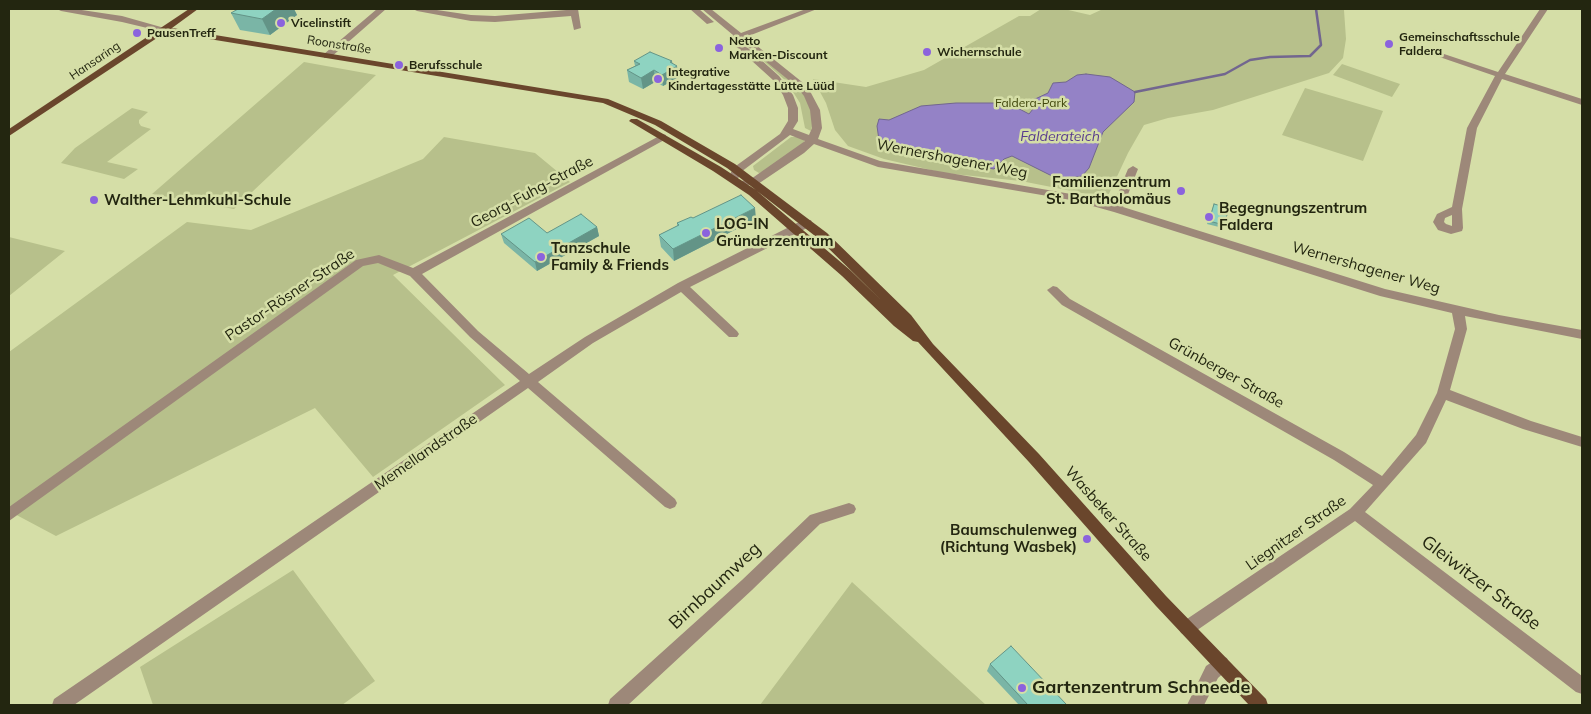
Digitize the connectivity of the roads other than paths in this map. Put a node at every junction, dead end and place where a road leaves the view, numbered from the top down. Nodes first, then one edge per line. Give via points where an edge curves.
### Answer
1 (61, 9) edge
2 (194, 9) edge
3 (382, 9) edge
4 (417, 9) edge
5 (694, 9) edge
6 (706, 9) edge
7 (814, 9) edge
8 (1544, 9) edge
9 (574, 11) edge
10 (577, 28) dead end
11 (164, 29) junction
12 (736, 37) junction
13 (1426, 51) dead end
14 (327, 56) junction
15 (1500, 75) junction
16 (584, 99) junction
17 (1582, 102) edge
18 (788, 131) junction
19 (9, 133) edge
20 (664, 137) junction
21 (813, 138) junction
22 (1133, 169) dead end
23 (737, 178) junction
24 (754, 182) junction
25 (1117, 209) junction
26 (1457, 209) dead end
27 (802, 226) junction
28 (414, 273) junction
29 (682, 286) junction
30 (1053, 290) dead end
31 (1458, 310) junction
32 (733, 334) dead end
33 (1582, 334) edge
34 (528, 381) junction
35 (1443, 393) junction
36 (1582, 442) edge
37 (1383, 484) junction
38 (670, 503) dead end
39 (849, 509) dead end
40 (1355, 513) junction
41 (9, 515) edge
42 (1187, 628) junction
43 (1221, 664) junction
44 (1582, 686) edge
45 (60, 705) edge
46 (616, 705) edge
47 (1195, 705) edge
48 (1260, 705) edge

1 - 11 street, Roonstraße
2 - 11 main road, Hansaring
3 - 14 street
4 - 9 street via 495,19
5 - 12 street
6 - 12 street
7 - 12 street
8 - 15 street
9 - 10 street
11 - 14 main road, Roonstraße
11 - 19 main road, Hansaring
12 - 18 street via 788,95 793,108 793,122
12 - 21 street via 788,74 808,95 815,110 817,128
13 - 15 street
14 - 16 main road, Roonstraße
15 - 17 street
15 - 26 street via 1472,128
16 - 20 main road, Roonstraße
16 - 23 main road, Roonstraße via 605,101 658,124
18 - 21 street
18 - 23 street
20 - 23 main road, Roonstraße
20 - 28 street, Georg-Fuhg-Straße
21 - 24 street via 800,151
21 - 25 street, Wernershagener Weg via 878,164 1071,197
22 - 25 street
23 - 24 street
23 - 27 main road, Wasbeker Straße
24 - 27 main road, Wasbeker Straße
25 - 31 street, Wernershagener Weg via 1350,284
27 - 29 street, Memellandstraße
27 - 42 main road, Wasbeker Straße via 898,323 929,347
28 - 34 street, Pastor-Rösner-Straße via 474,334
28 - 41 street, Pastor-Rösner-Straße via 379,258 360,263
29 - 32 street
29 - 34 street, Memellandstraße via 589,340
30 - 37 street, Grünberger Straße via 1066,302
31 - 33 street, Wernershagener Weg
31 - 35 street, Liegnitzer Straße via 1461,329
34 - 38 street, Pastor-Rösner-Straße
34 - 45 street, Memellandstraße
35 - 36 street
35 - 37 street, Liegnitzer Straße via 1421,439
37 - 40 street, Liegnitzer Straße
39 - 46 street, Birnbaumweg via 815,518
40 - 42 street, Liegnitzer Straße
40 - 44 street, Gleiwitzer Straße
42 - 43 main road, Wasbeker Straße
43 - 47 street via 1212,672
43 - 48 main road, Wasbeker Straße

